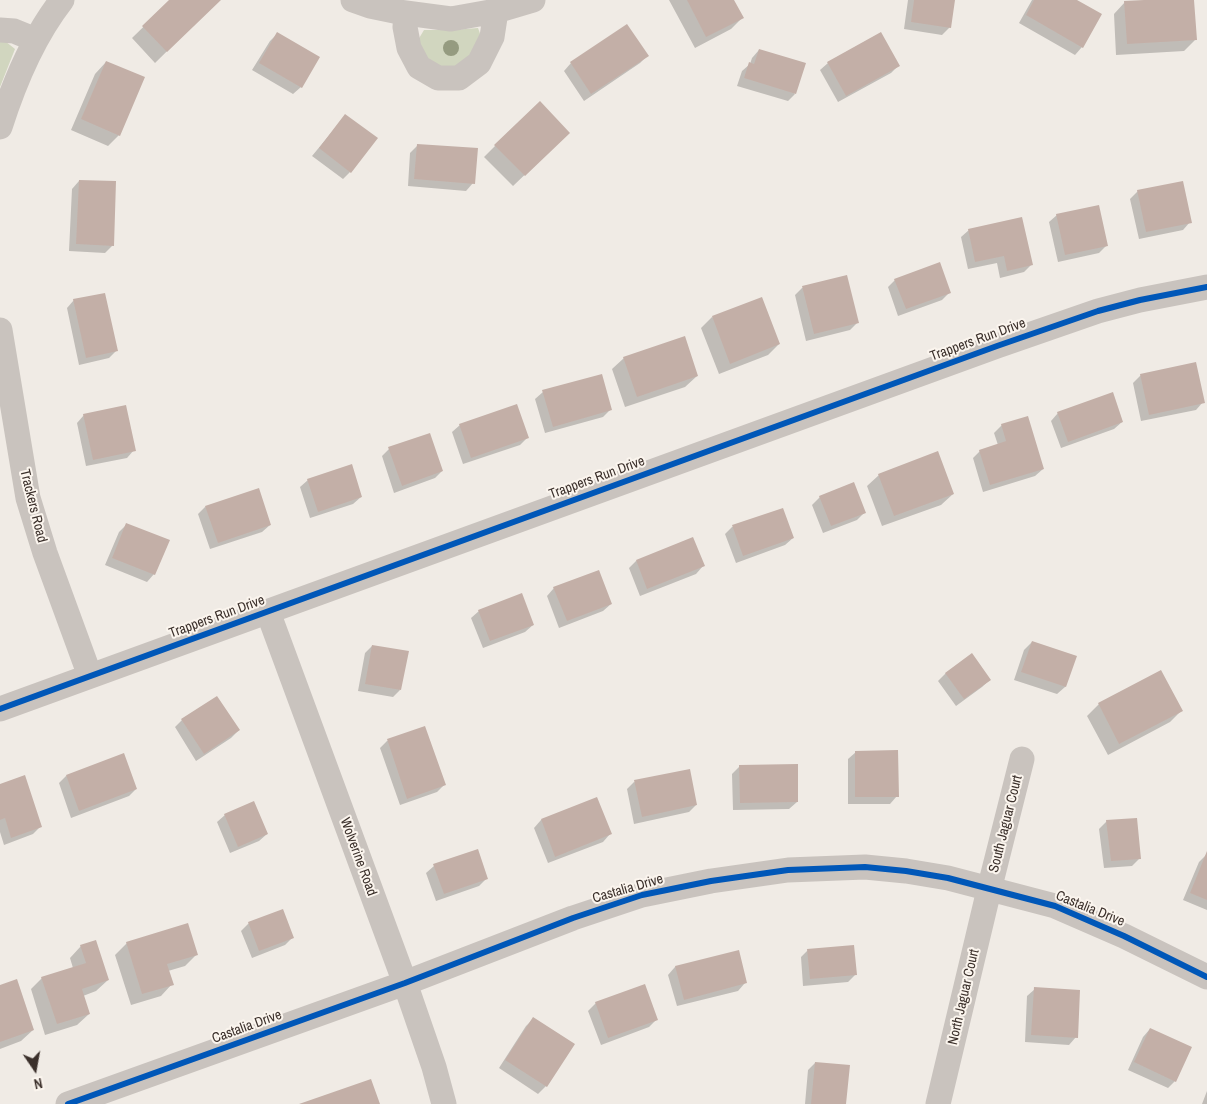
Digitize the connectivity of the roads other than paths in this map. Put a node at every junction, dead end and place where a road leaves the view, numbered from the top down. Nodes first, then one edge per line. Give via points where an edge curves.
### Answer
1 (62, 0) edge
2 (353, 0) edge
3 (532, 0) edge
4 (496, 11) junction
5 (406, 13) junction
6 (0, 30) edge
7 (36, 40) junction
8 (0, 125) edge
9 (1207, 287) edge
10 (0, 330) edge
11 (268, 612) junction
12 (90, 676) junction
13 (0, 708) edge
14 (1022, 759) dead end
15 (989, 890) junction
16 (1207, 977) edge
17 (405, 983) junction
18 (68, 1104) edge
19 (444, 1104) edge
20 (938, 1104) edge

1 - 7 street
2 - 5 street
3 - 4 street
4 - 5 street via 451,19
4 - 5 street via 492,37 479,63 459,78 438,78 419,67 410,48 405,27
6 - 7 street
7 - 8 street
9 - 11 street, Trappers Run Drive via 1098,311 996,346
10 - 12 street, Trackers Road via 28,498
11 - 12 street, Trappers Run Drive
11 - 17 street, Wolverine Road
12 - 13 street, Trappers Run Drive
14 - 15 street, South Jaguar Court
15 - 16 street, Castalia Drive via 1055,906
15 - 17 street, Castalia Drive via 948,878 865,867 788,870 711,881 642,895 573,918
15 - 20 street, North Jaguar Court
17 - 18 street, Castalia Drive
17 - 19 street, Wolverine Road

